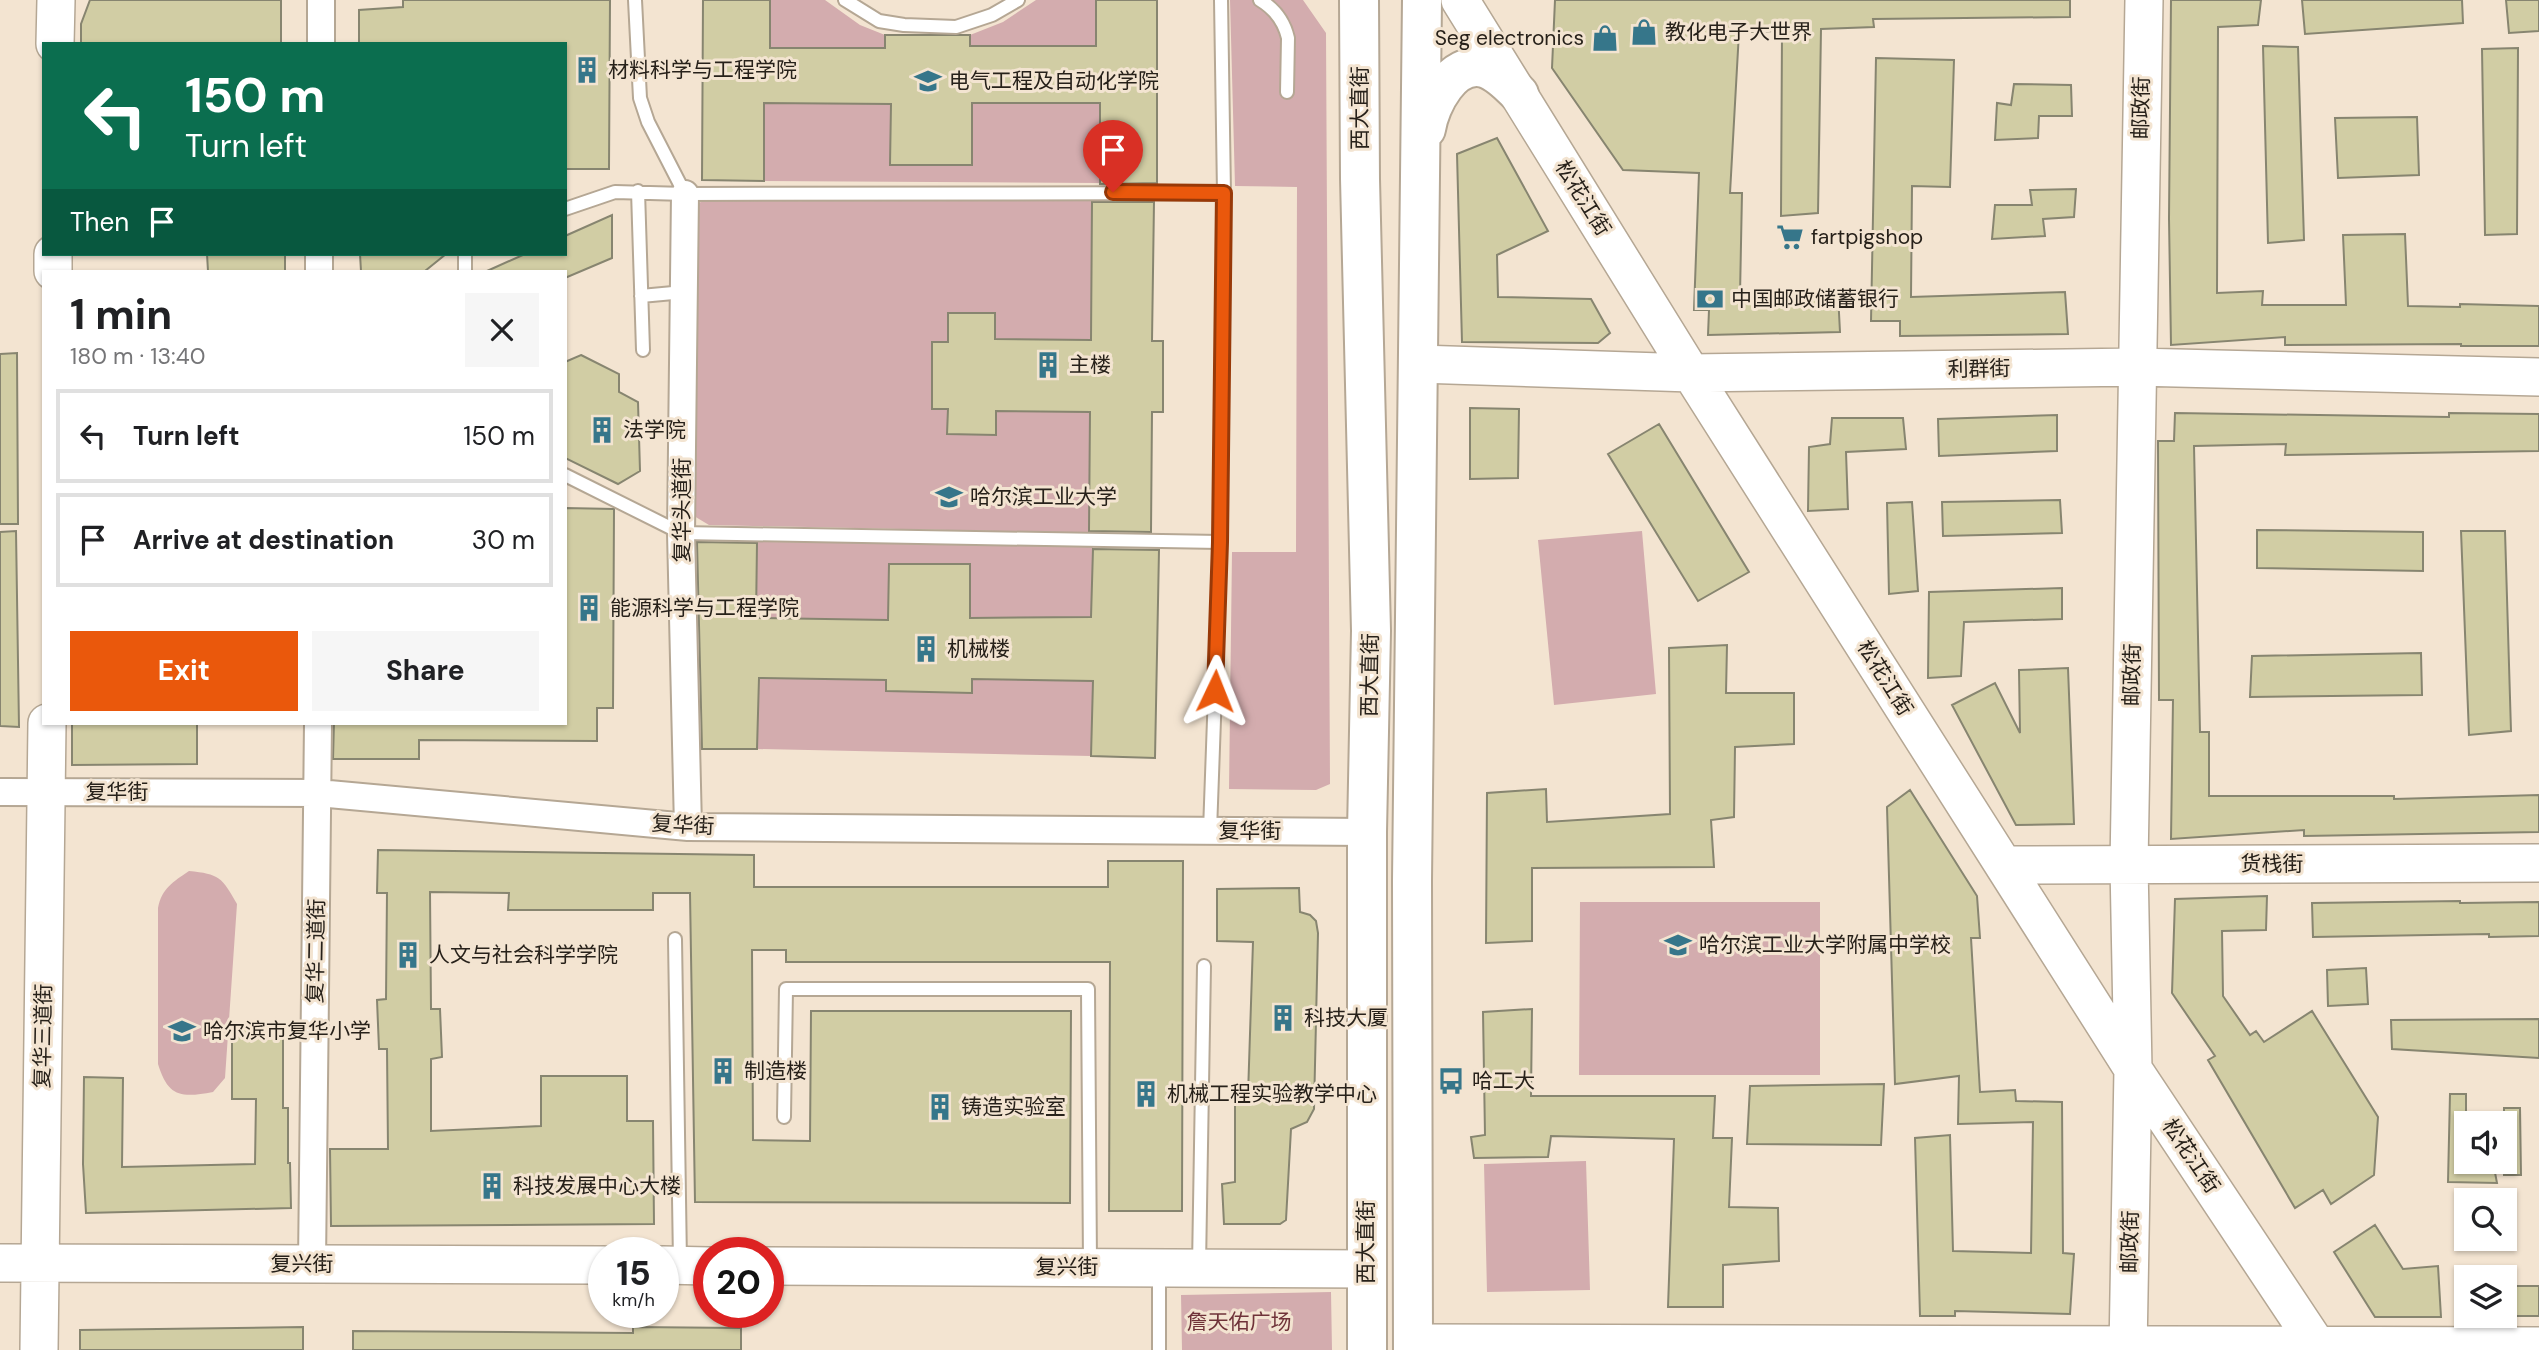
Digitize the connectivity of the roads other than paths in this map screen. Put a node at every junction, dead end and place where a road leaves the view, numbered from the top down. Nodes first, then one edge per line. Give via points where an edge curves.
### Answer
1 (56, 0) edge
2 (321, 0) edge
3 (635, 0) edge
4 (845, 0) edge
5 (1018, 0) edge
6 (1221, 0) edge
7 (1260, 0) edge
8 (1359, 0) edge
9 (1422, 0) edge
10 (1461, 0) edge
11 (2144, 0) edge
12 (55, 42) edge
13 (321, 42) edge
14 (1287, 92) dead end
15 (1519, 94) junction
16 (1420, 169) junction
17 (638, 191) junction
18 (1224, 193) junction
19 (685, 194) junction
20 (567, 208) edge
21 (684, 292) junction
22 (641, 296) junction
23 (643, 350) dead end
24 (1419, 364) junction
25 (2136, 367) junction
26 (1692, 373) junction
27 (2539, 377) edge
28 (567, 476) edge
29 (681, 533) junction
30 (1220, 542) junction
31 (47, 725) edge
32 (318, 725) edge
33 (0, 792) edge
34 (46, 792) junction
35 (318, 793) junction
36 (688, 827) junction
37 (1210, 831) junction
38 (1367, 832) junction
39 (2539, 863) edge
40 (2004, 865) junction
41 (2129, 865) junction
42 (676, 939) dead end
43 (1204, 966) dead end
44 (2133, 1069) junction
45 (784, 1117) dead end
46 (0, 1263) edge
47 (40, 1263) junction
48 (312, 1264) junction
49 (588, 1265) edge
50 (684, 1266) edge
51 (784, 1266) edge
52 (1090, 1267) junction
53 (1159, 1268) junction
54 (1199, 1268) junction
55 (1366, 1269) junction
56 (2539, 1346) edge
57 (1413, 1347) edge
58 (2128, 1348) edge
59 (2318, 1348) edge
60 (39, 1350) edge
61 (1159, 1350) edge
62 (1367, 1350) edge

1 - 12 street
2 - 13 street
3 - 19 lane via 640,98
4 - 5 lane via 879,21 956,27
6 - 18 lane
7 - 14 lane via 1276,12 1286,30
8 - 38 main road, 西大直街 via 1371,631
9 - 16 main road
10 - 15 street, 松花江街
11 - 25 street, 邮政街
15 - 16 main road via 1486,69 1474,67 1451,80 1428,114
15 - 26 street, 松花江街
16 - 24 main road
17 - 19 lane
17 - 20 lane via 615,192
17 - 22 lane
18 - 19 lane
18 - 30 lane
19 - 21 street, 复华头道街
21 - 22 lane
21 - 29 street, 复华头道街
22 - 23 lane
24 - 26 street, 利群街
24 - 57 main road via 1412,881
25 - 26 street, 利群街
25 - 27 street, 利群街
25 - 41 street, 邮政街
26 - 40 street, 松花江街
28 - 29 lane
29 - 30 lane
29 - 36 street, 复华头道街
30 - 37 lane
31 - 34 street, 复华三道街
32 - 35 street, 复华二道街
33 - 34 street, 复华街
34 - 35 street, 复华街
34 - 47 street, 复华三道街
35 - 36 street, 复华街
35 - 48 street, 复华二道街
36 - 37 street, 复华街
37 - 38 street, 复华街
38 - 55 main road, 西大直街
39 - 41 street, 货栈街
40 - 41 street, 货栈街
40 - 44 street, 松花江街
41 - 44 street, 邮政街
42 - 50 lane
43 - 54 lane
44 - 58 street, 邮政街
44 - 59 street, 松花江街
45 - 52 lane via 786,989 1088,989
46 - 47 street, 复兴街
47 - 48 street, 复兴街
47 - 60 street, 复华三道街
48 - 49 street, 复兴街
51 - 52 street, 复兴街
52 - 53 street, 复兴街
53 - 54 street, 复兴街
53 - 61 lane
54 - 55 street, 复兴街
55 - 62 main road, 西大直街
56 - 59 street
57 - 58 street
58 - 59 street

